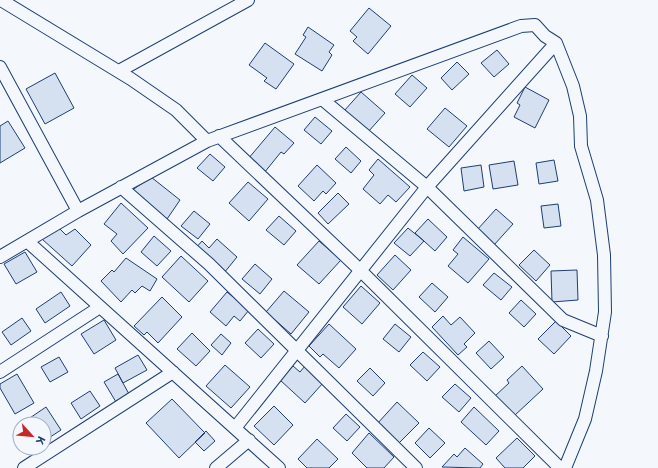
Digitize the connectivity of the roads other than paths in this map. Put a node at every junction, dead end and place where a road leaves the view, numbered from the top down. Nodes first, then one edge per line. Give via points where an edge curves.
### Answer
1 (1, 0) edge
2 (248, 0) edge
3 (556, 43) junction
4 (0, 67) edge
5 (119, 71) junction
6 (322, 98) junction
7 (219, 136) junction
8 (207, 140) junction
9 (121, 187) junction
10 (427, 187) junction
11 (78, 211) junction
12 (27, 241) junction
13 (0, 257) edge
14 (360, 270) junction
15 (100, 307) junction
16 (602, 336) junction
17 (297, 351) junction
18 (0, 372) edge
19 (173, 372) junction
20 (235, 428) junction
21 (249, 440) junction
22 (24, 468) edge
23 (216, 468) edge
24 (279, 468) edge
25 (416, 468) edge
26 (560, 468) edge
27 (565, 468) edge

1 - 5 street
2 - 5 street
3 - 6 street via 535,25 521,26
3 - 10 street
3 - 16 street via 577,101 581,146 597,200 606,283
4 - 11 street
5 - 8 street via 176,110
6 - 7 street
6 - 10 street
7 - 8 street
7 - 14 street
8 - 9 street
9 - 11 street
9 - 17 street via 209,264
10 - 14 street
10 - 16 street via 563,320
11 - 12 street
12 - 13 street
12 - 15 street
14 - 17 street
14 - 26 street
15 - 18 street
15 - 19 street
16 - 27 street via 585,419
17 - 20 street
17 - 25 street
19 - 20 street
19 - 22 street
20 - 21 street
21 - 23 street
21 - 24 street

